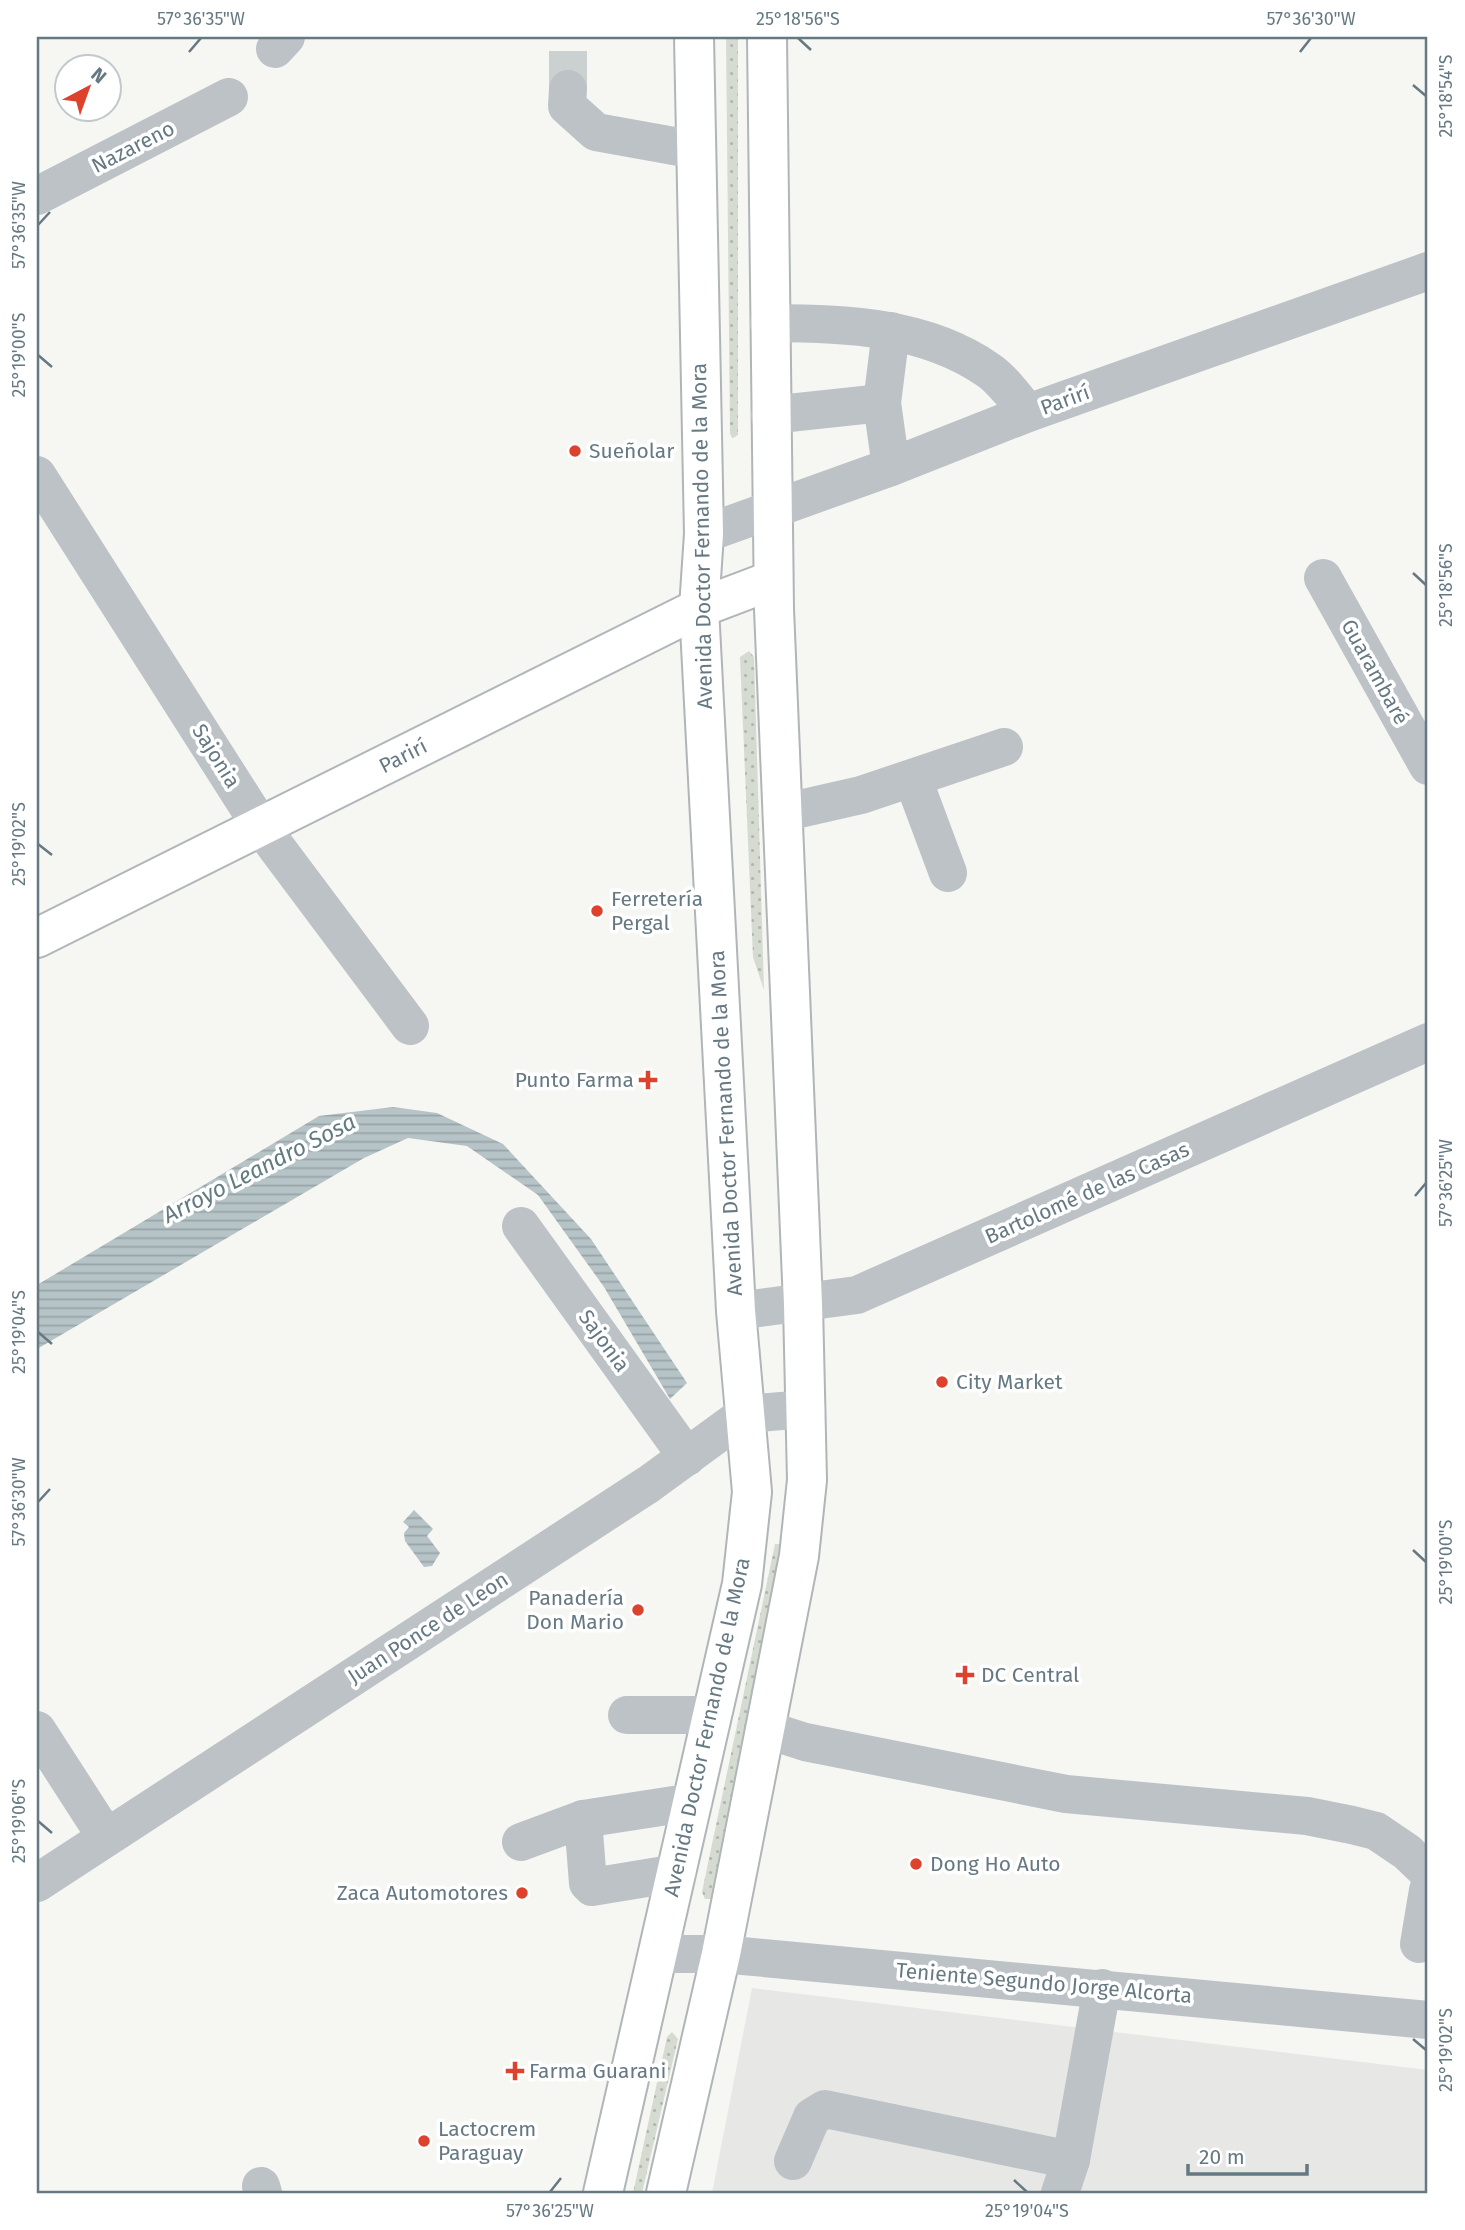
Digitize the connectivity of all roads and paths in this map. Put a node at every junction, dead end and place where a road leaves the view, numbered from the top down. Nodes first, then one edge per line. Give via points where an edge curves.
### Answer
1 (694, 37) edge
2 (767, 37) edge
3 (568, 89) tunnel mouth
4 (229, 97) dead end
5 (696, 150) junction
6 (37, 196) edge
7 (1428, 271) edge
8 (769, 323) junction
9 (891, 331) junction
10 (882, 403) junction
11 (1028, 413) junction
12 (770, 415) junction
13 (891, 467) junction
14 (37, 475) edge
15 (771, 509) junction
16 (704, 534) junction
17 (1323, 578) dead end
18 (773, 580) junction
19 (699, 608) junction
20 (1004, 747) dead end
21 (1428, 766) edge
22 (913, 779) junction
23 (782, 813) junction
24 (261, 827) junction
25 (948, 873) dead end
26 (37, 938) edge
27 (410, 1026) dead end
28 (1428, 1042) edge
29 (521, 1226) dead end
30 (803, 1304) junction
31 (736, 1311) junction
32 (806, 1409) junction
33 (745, 1414) junction
34 (687, 1457) junction
35 (627, 1715) dead end
36 (710, 1715) junction
37 (765, 1729) junction
38 (37, 1730) edge
39 (693, 1802) junction
40 (583, 1819) junction
41 (106, 1837) junction
42 (521, 1842) dead end
43 (1428, 1872) edge
44 (677, 1873) junction
45 (37, 1883) edge
46 (1428, 1890) edge
47 (1419, 1944) dead end
48 (659, 1954) junction
49 (721, 1954) junction
50 (1102, 1988) junction
51 (1428, 2020) edge
52 (793, 2161) dead end
53 (1066, 2176) edge
54 (603, 2193) edge
55 (666, 2193) edge

1 - 5 main road, Avenida Doctor Fernando de la Mora
2 - 8 main road
3 - 5 street via 567,106 596,132
4 - 6 street, Nazareno
5 - 16 main road, Avenida Doctor Fernando de la Mora
7 - 11 street, Parirí
8 - 9 street via 823,323
8 - 12 main road
9 - 10 street
9 - 11 street via 946,345 990,371
10 - 12 street
10 - 13 street
11 - 13 street, Parirí
12 - 15 main road
13 - 15 street, Parirí
14 - 24 street, Sajonia
15 - 16 street, Parirí
15 - 18 main road
16 - 19 main road, Avenida Doctor Fernando de la Mora
17 - 21 street, Guarambaré
18 - 19 main road, Parirí
18 - 23 main road
19 - 24 main road, Parirí
19 - 31 main road, Avenida Doctor Fernando de la Mora
20 - 22 street
22 - 23 street
22 - 25 street
23 - 30 main road
24 - 26 main road, Parirí
24 - 27 street, Sajonia
28 - 30 street, Bartolomé de las Casas via 857,1295
29 - 34 street, Sajonia
30 - 31 street, Bartolomé de las Casas
30 - 32 main road
31 - 33 main road, Avenida Doctor Fernando de la Mora
32 - 33 street
32 - 37 main road via 807,1480 799,1556
33 - 34 street, Juan Ponce de Leon
33 - 36 main road, Avenida Doctor Fernando de la Mora via 752,1492 742,1584
34 - 41 street, Juan Ponce de Leon
35 - 36 street
36 - 39 main road, Avenida Doctor Fernando de la Mora
37 - 43 street via 805,1742 1066,1794 1307,1816 1352,1825 1376,1831
37 - 49 main road
38 - 41 street
39 - 40 street
39 - 44 main road, Avenida Doctor Fernando de la Mora
40 - 42 street
40 - 44 street via 592,1887
41 - 45 street, Juan Ponce de Leon
44 - 48 main road, Avenida Doctor Fernando de la Mora
46 - 47 street
48 - 49 street, Teniente Segundo Jorge Alcorta
48 - 54 main road, Avenida Doctor Fernando de la Mora
49 - 50 street, Teniente Segundo Jorge Alcorta
49 - 55 main road
50 - 51 street, Teniente Segundo Jorge Alcorta
50 - 53 street
52 - 53 street via 812,2117 825,2109

